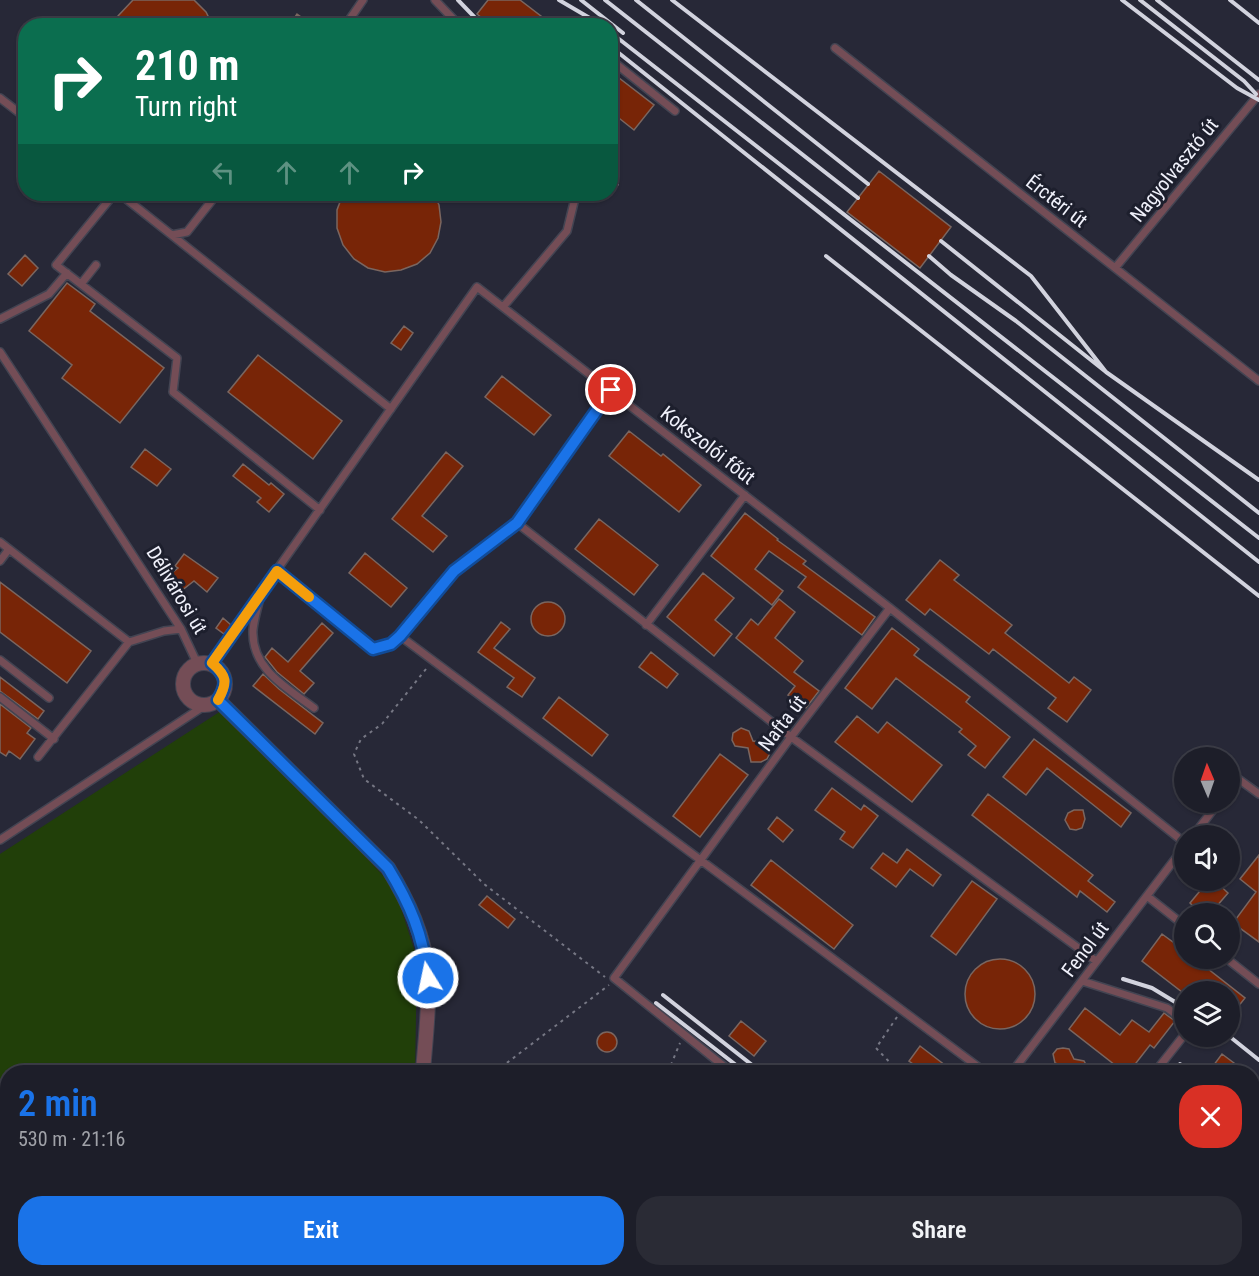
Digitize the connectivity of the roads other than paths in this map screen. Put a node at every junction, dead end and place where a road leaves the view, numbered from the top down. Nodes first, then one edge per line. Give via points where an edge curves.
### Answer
1 (363, 0) edge
2 (435, 0) edge
3 (351, 18) edge
4 (452, 18) edge
5 (835, 48) dead end
6 (618, 65) edge
7 (1259, 94) edge
8 (0, 98) edge
9 (675, 111) dead end
10 (18, 112) edge
11 (108, 201) edge
12 (129, 201) edge
13 (211, 201) edge
14 (574, 201) edge
15 (172, 235) junction
16 (96, 265) dead end
17 (1115, 268) junction
18 (67, 273) junction
19 (81, 284) junction
20 (503, 308) junction
21 (0, 319) edge
22 (0, 352) edge
23 (1259, 381) edge
24 (611, 390) junction
25 (391, 409) junction
26 (745, 495) junction
27 (320, 510) junction
28 (517, 523) junction
29 (0, 542) edge
30 (9, 549) junction
31 (0, 561) edge
32 (277, 571) junction
33 (260, 594) junction
34 (890, 608) junction
35 (646, 625) junction
36 (181, 629) junction
37 (400, 636) junction
38 (129, 642) junction
39 (0, 660) edge
40 (197, 663) junction
41 (212, 663) junction
42 (0, 697) edge
43 (49, 698) dead end
44 (218, 700) junction
45 (204, 706) junction
46 (315, 708) dead end
47 (791, 738) junction
48 (54, 739) junction
49 (38, 757) dead end
50 (1240, 780) edge
51 (1259, 794) edge
52 (1211, 813) edge
53 (1201, 825) edge
54 (1174, 835) edge
55 (0, 840) edge
56 (1174, 859) edge
57 (701, 860) junction
58 (1147, 896) junction
59 (1174, 917) edge
60 (1096, 961) junction
61 (1240, 969) edge
62 (1082, 981) junction
63 (1259, 984) edge
64 (1174, 1013) edge
65 (1175, 1047) edge
66 (423, 1065) edge
67 (722, 1065) edge
68 (976, 1065) edge
69 (1017, 1065) edge
70 (1161, 1065) edge

1 - 3 lane
2 - 4 lane
5 - 17 lane, Érctéri út
6 - 9 lane
7 - 17 lane, Nagyolvasztó út
8 - 10 lane
11 - 18 lane via 56,265
12 - 15 lane
13 - 15 lane via 187,232
14 - 20 lane via 567,231
15 - 25 lane
16 - 19 lane
17 - 23 lane, Érctéri út
18 - 19 lane
18 - 21 lane via 49,294
19 - 27 lane via 177,358 173,392
20 - 24 lane, Kokszolói főút
20 - 25 lane, Kokszolói főút via 477,287
22 - 36 lane, Délivárosi út
24 - 26 lane, Kokszolói főút
24 - 28 lane
25 - 27 lane
26 - 34 lane, Kokszolói főút
26 - 35 lane
27 - 32 lane
28 - 35 lane
28 - 37 lane via 454,571
29 - 30 lane
30 - 31 lane
30 - 38 lane
32 - 33 lane
32 - 37 lane via 373,649 391,644
33 - 41 lane
33 - 46 lane via 253,631 258,658 270,675
34 - 47 lane, Nafta út
34 - 54 lane, Kokszolói főút
35 - 47 lane
36 - 38 lane
36 - 40 lane, Délivárosi út
37 - 57 lane
38 - 48 lane
39 - 43 lane
40 - 41 street, Délivárosi út
40 - 45 street via 185,672 182,687 189,700
41 - 44 street via 223,673 225,687
42 - 48 lane
44 - 45 street
44 - 66 street via 388,868 406,898 426,956
45 - 55 lane
47 - 57 lane, Nafta út
47 - 60 lane
48 - 49 lane
50 - 51 lane
52 - 53 lane
56 - 58 lane, Fenol út
57 - 67 lane, Nafta út via 614,978
57 - 68 lane
58 - 59 lane
58 - 60 lane, Fenol út
60 - 62 lane, Fenol út
61 - 63 lane
62 - 64 lane
62 - 69 lane, Fenol út
65 - 70 lane

